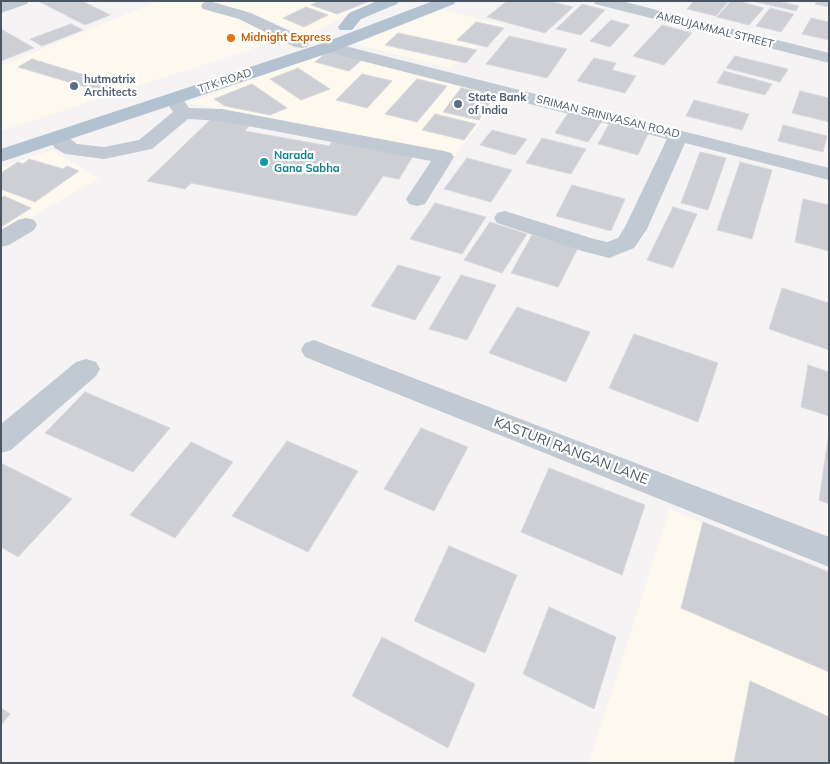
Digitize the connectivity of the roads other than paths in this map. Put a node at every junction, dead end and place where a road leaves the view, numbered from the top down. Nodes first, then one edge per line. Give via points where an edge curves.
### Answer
1 (21, 1) edge
2 (391, 1) edge
3 (418, 1) edge
4 (448, 1) edge
5 (600, 1) edge
6 (209, 6) dead end
7 (1, 8) edge
8 (346, 27) junction
9 (301, 43) junction
10 (329, 47) junction
11 (829, 58) edge
12 (178, 106) junction
13 (679, 135) junction
14 (57, 138) junction
15 (1, 139) edge
16 (1, 156) edge
17 (829, 174) edge
18 (417, 199) dead end
19 (505, 218) dead end
20 (26, 225) dead end
21 (1, 240) edge
22 (314, 350) dead end
23 (86, 370) dead end
24 (1, 441) edge
25 (829, 552) edge

1 - 7 street
2 - 8 main road via 356,16
3 - 8 main road, TTK ROAD
4 - 10 main road, TTK ROAD
5 - 11 street, AMBUJAMMAL STREET
6 - 9 street via 245,16
8 - 9 main road, TTK ROAD
9 - 15 main road, TTK ROAD
10 - 12 main road, TTK ROAD
10 - 13 street, SRIMAN SRINIVASAN ROAD
12 - 14 main road, TTK ROAD
12 - 14 street via 145,144 104,153 72,150
12 - 18 street via 444,157
13 - 17 street, SRIMAN SRINIVASAN ROAD
13 - 19 street via 636,230 626,243 609,250
14 - 16 main road, TTK ROAD
20 - 21 street
22 - 25 street, KASTURI RANGAN LANE
23 - 24 street

